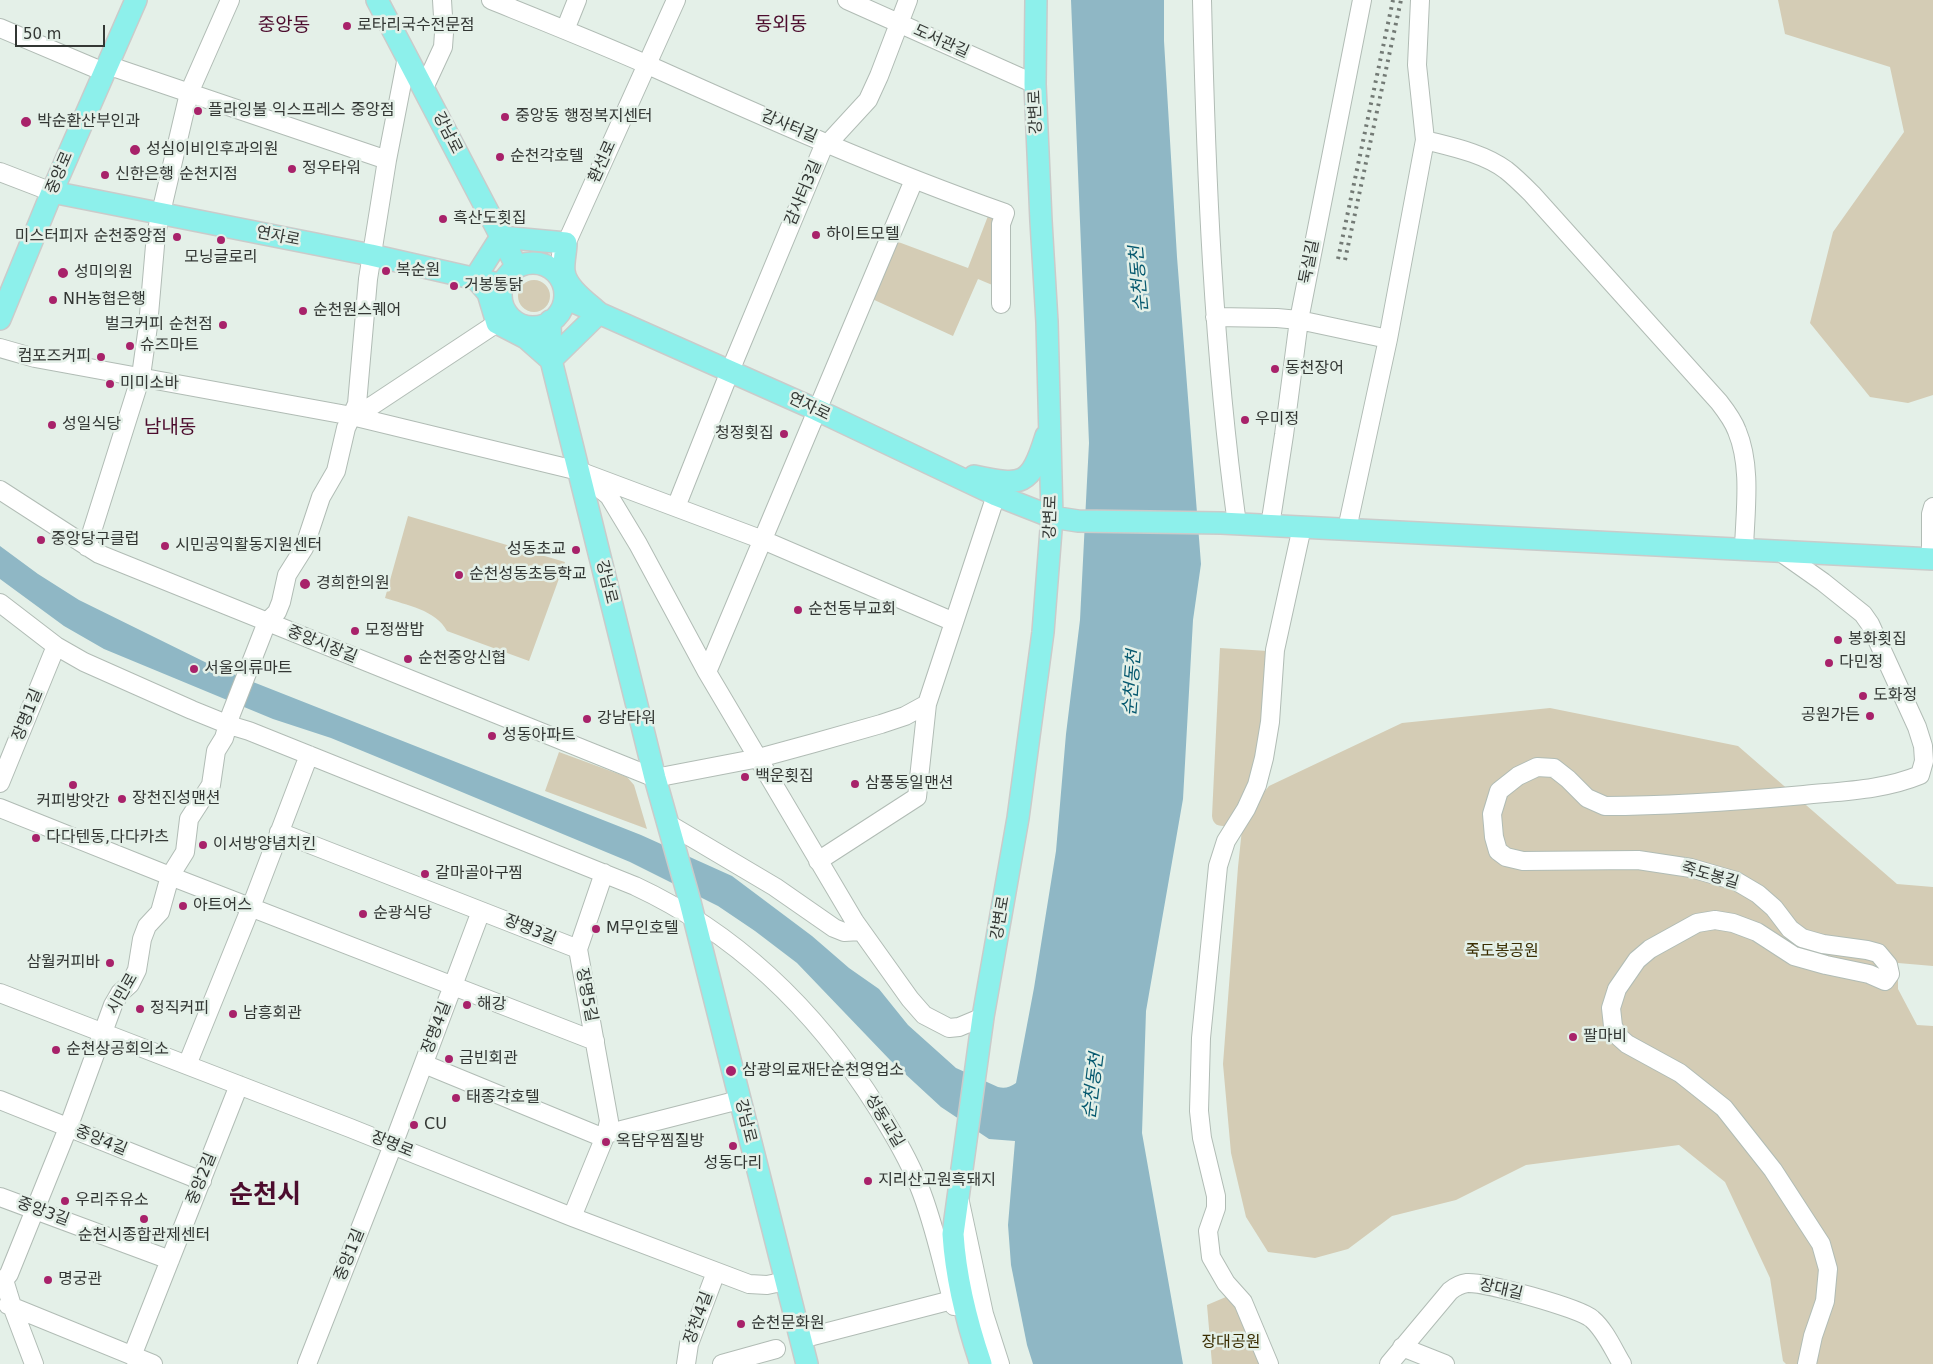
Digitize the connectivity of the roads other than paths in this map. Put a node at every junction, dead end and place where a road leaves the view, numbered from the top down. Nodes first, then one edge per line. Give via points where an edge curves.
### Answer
1 (136, 0) edge
2 (230, 0) edge
3 (377, 0) edge
4 (442, 0) edge
5 (491, 0) edge
6 (577, 0) edge
7 (676, 0) edge
8 (847, 0) edge
9 (908, 0) edge
10 (1036, 0) edge
11 (1202, 0) edge
12 (1362, 0) edge
13 (1420, 0) edge
14 (899, 24) junction
15 (0, 28) edge
16 (565, 30) junction
17 (407, 57) junction
18 (647, 65) junction
19 (105, 68) junction
20 (1035, 84) junction
21 (424, 88) junction
22 (189, 93) junction
23 (1425, 140) junction
24 (827, 144) junction
25 (387, 160) junction
26 (0, 172) edge
27 (914, 180) junction
28 (52, 192) junction
29 (160, 214) junction
30 (501, 237) junction
31 (566, 243) junction
32 (371, 255) junction
33 (517, 267) junction
34 (554, 270) junction
35 (475, 278) junction
36 (503, 285) junction
37 (565, 298) junction
38 (1001, 304) dead end
39 (599, 313) junction
40 (1215, 317) junction
41 (0, 319) edge
42 (504, 320) junction
43 (1299, 320) junction
44 (550, 321) junction
45 (1388, 339) junction
46 (0, 348) edge
47 (551, 360) junction
48 (730, 371) junction
49 (141, 376) junction
50 (817, 410) junction
51 (352, 416) junction
52 (1050, 422) junction
53 (943, 470) junction
54 (579, 471) junction
55 (0, 490) edge
56 (996, 495) junction
57 (676, 507) junction
58 (1933, 507) edge
59 (1052, 517) junction
60 (1229, 523) junction
61 (1270, 526) junction
62 (1302, 527) junction
63 (1347, 529) junction
64 (763, 540) junction
65 (87, 547) junction
66 (1744, 550) junction
67 (1779, 551) junction
68 (1932, 559) edge
69 (0, 603) edge
70 (267, 622) junction
71 (954, 622) junction
72 (56, 646) junction
73 (708, 672) junction
74 (927, 704) junction
75 (230, 719) junction
76 (309, 755) junction
77 (759, 758) junction
78 (655, 778) junction
79 (0, 783) edge
80 (0, 808) edge
81 (280, 832) junction
82 (670, 832) junction
83 (818, 861) junction
84 (604, 873) junction
85 (170, 876) junction
86 (251, 907) junction
87 (691, 909) junction
88 (481, 911) junction
89 (862, 931) junction
90 (578, 949) junction
91 (454, 985) junction
92 (0, 993) edge
93 (982, 1023) junction
94 (103, 1033) junction
95 (595, 1041) junction
96 (424, 1064) junction
97 (187, 1065) junction
98 (239, 1085) junction
99 (0, 1100) edge
100 (739, 1100) junction
101 (68, 1128) junction
102 (605, 1136) junction
103 (393, 1145) junction
104 (202, 1181) junction
105 (0, 1197) edge
106 (959, 1199) junction
107 (36, 1209) junction
108 (572, 1217) junction
109 (170, 1260) junction
110 (716, 1272) junction
111 (2, 1274) edge
112 (786, 1281) junction
113 (952, 1300) junction
114 (6, 1306) edge
115 (970, 1333) junction
116 (801, 1339) junction
117 (1402, 1347) junction
118 (776, 1349) dead end
119 (132, 1356) junction
120 (34, 1364) edge
121 (152, 1364) edge
122 (307, 1364) edge
123 (686, 1364) edge
124 (722, 1364) edge
125 (807, 1364) edge
126 (970, 1364) edge
127 (982, 1364) edge
128 (991, 1364) edge
129 (1000, 1364) edge
130 (1269, 1364) edge
131 (1389, 1364) edge
132 (1445, 1364) edge
133 (1622, 1364) edge
134 (1807, 1364) edge

1 - 19 main road, 중앙로
2 - 22 street
3 - 17 main road, 강남로
4 - 21 street via 443,47
5 - 16 street, 감사터길
6 - 16 street
7 - 18 street, 환선로
8 - 14 street, 도서관길
9 - 14 street, 감사터3길
10 - 20 main road, 강변로
11 - 40 street
12 - 43 street, 둑실길
13 - 23 street via 1417,65
14 - 20 street, 도서관길
14 - 24 street, 감사터3길 via 868,100
15 - 19 street
16 - 18 street, 감사터길
17 - 21 main road, 강남로
17 - 25 street, 시민로
18 - 24 street, 감사터길
18 - 31 street, 환선로
19 - 22 street
19 - 28 main road, 중앙로
20 - 52 main road, 강변로
21 - 30 main road, 강남로
22 - 25 street
22 - 29 street
23 - 45 street
23 - 66 street via 1489,160 1518,180 1719,402 1735,426 1744,454
24 - 27 street, 감사터길
24 - 48 street, 감사터3길
25 - 32 street, 시민로
26 - 28 street
27 - 38 street, 감사터길 via 1005,213 1001,224
27 - 50 street
28 - 29 main road, 연자로
28 - 41 main road, 중앙로
29 - 32 main road, 연자로
29 - 49 street
30 - 31 main road
30 - 33 main road, 강남로
30 - 35 main road
31 - 34 street, 환선로
31 - 39 main road via 564,272 580,297
32 - 35 main road, 연자로
32 - 51 street, 시민로 via 357,404
33 - 34 main road via 536,263
33 - 36 main road
34 - 37 main road via 561,278
35 - 36 main road, 연자로
35 - 42 main road
36 - 42 main road
37 - 39 main road, 연자로
37 - 44 main road via 558,316
39 - 47 main road
39 - 48 main road, 연자로
40 - 43 street
40 - 60 street
42 - 44 main road via 534,326
42 - 47 main road
42 - 51 street
43 - 45 street
43 - 61 street, 둑실길
44 - 47 main road, 강남로
45 - 63 street
46 - 49 street via 35,358
47 - 54 main road, 강남로
48 - 50 main road, 연자로
48 - 57 street, 감사터3길
49 - 51 street
49 - 65 street
50 - 53 main road, 연자로
50 - 64 street
51 - 54 street
51 - 70 street, 시민로 via 334,478 318,504 304,548 287,575 277,612
52 - 53 main road via 1037,462 1028,475 1016,482
52 - 59 main road, 강변로
53 - 56 main road, 연자로
54 - 57 street
54 - 73 street via 609,496
54 - 78 main road, 강남로
55 - 65 street, 중앙시장길
56 - 59 main road, 연자로
56 - 71 street
57 - 64 street
58 - 68 street
59 - 60 main road, 연자로 via 1078,521
59 - 93 main road, 강변로 via 1042,642 1022,790
60 - 61 main road, 연자로
61 - 62 main road, 연자로
62 - 63 main road, 연자로
62 - 130 street via 1275,650 1264,758 1257,785 1226,841 1218,866 1201,1038 1199,1111 1216,1196 1216,1208 1208,1231 1212,1258 1226,1283 1243,1302
63 - 66 main road, 연자로
64 - 71 street
64 - 73 street
65 - 70 street, 중앙시장길
66 - 67 main road, 연자로
67 - 68 main road, 연자로
67 - 134 street, 죽도봉길 via 1863,614 1870,624 1917,727 1924,761 1920,775 1860,790 1736,802 1605,806 1587,798 1554,768 1537,767 1518,776 1499,791 1492,814 1498,850 1506,856 1523,861 1638,860 1691,868 1736,881 1758,894 1774,908 1790,930 1802,938 1878,953 1888,965 1890,974 1885,981 1869,974 1826,966 1794,956 1757,932 1715,920 1697,923 1637,960 1616,989 1611,1008 1613,1026 1627,1044 1680,1073 1724,1108 1773,1170 1821,1244 1828,1269 1825,1301
69 - 72 street, 성동교길
70 - 75 street, 시민로
70 - 78 street, 중앙시장길
71 - 74 street
72 - 75 street, 성동교길 via 84,662 192,710
72 - 79 street, 장명1길
73 - 77 street
74 - 77 street via 906,716
74 - 83 street via 917,797
75 - 76 street, 성동교길 via 249,731
75 - 85 street, 시민로 via 216,752 211,785 189,819 186,849
76 - 81 street
76 - 84 street, 성동교길
77 - 78 street
77 - 83 street
78 - 82 main road, 강남로
80 - 85 street
81 - 86 street
81 - 88 street, 장명3길
82 - 87 main road, 강남로
82 - 89 street via 775,887 840,932
83 - 89 street
84 - 87 street, 성동교길
84 - 90 street
85 - 86 street
85 - 94 street, 시민로 via 160,912 147,926 142,939 137,970 113,1004
86 - 91 street
86 - 97 street
87 - 100 main road, 강남로
87 - 113 street, 성동교길 via 780,985 827,1036 867,1092 909,1161 938,1240
88 - 90 street, 장명3길
88 - 91 street, 장명4길
89 - 93 street via 924,1015 949,1028
90 - 95 street, 장명5길
91 - 95 street
91 - 96 street, 장명4길
92 - 94 street, 장명로
93 - 106 main road, 강변로
94 - 97 street, 장명로
94 - 101 street, 시민로
95 - 102 street, 장명5길 via 608,1116
96 - 102 street
96 - 103 street, 장명4길
97 - 98 street, 장명로
98 - 103 street, 장명로
98 - 104 street, 중앙2길
99 - 101 street, 중앙4길
100 - 102 street
100 - 112 main road, 강남로
101 - 104 street, 중앙4길
101 - 107 street, 시민로
102 - 108 street
103 - 108 street, 장명로
103 - 122 street, 중앙1길
104 - 109 street, 중앙2길
105 - 107 street, 중앙3길
106 - 115 main road via 953,1234 955,1260
106 - 128 main road via 962,1245 974,1312
106 - 129 street via 984,1314
107 - 109 street, 중앙3길
107 - 111 street, 시민로 via 9,1274
108 - 110 street, 장명로
109 - 119 street, 중앙2길
110 - 112 street, 장명로 via 749,1284
110 - 123 street, 장천4길 via 689,1344
111 - 114 street, 시민로
112 - 116 main road, 강남로
113 - 115 street
113 - 116 street
113 - 126 street
114 - 119 street
114 - 120 street, 시민로
115 - 127 main road
116 - 125 main road, 강남로
117 - 131 street, 장대길
117 - 132 street
117 - 133 street, 장대길 via 1450,1290 1469,1283 1492,1286 1590,1317 1606,1336
118 - 124 street
119 - 121 street

